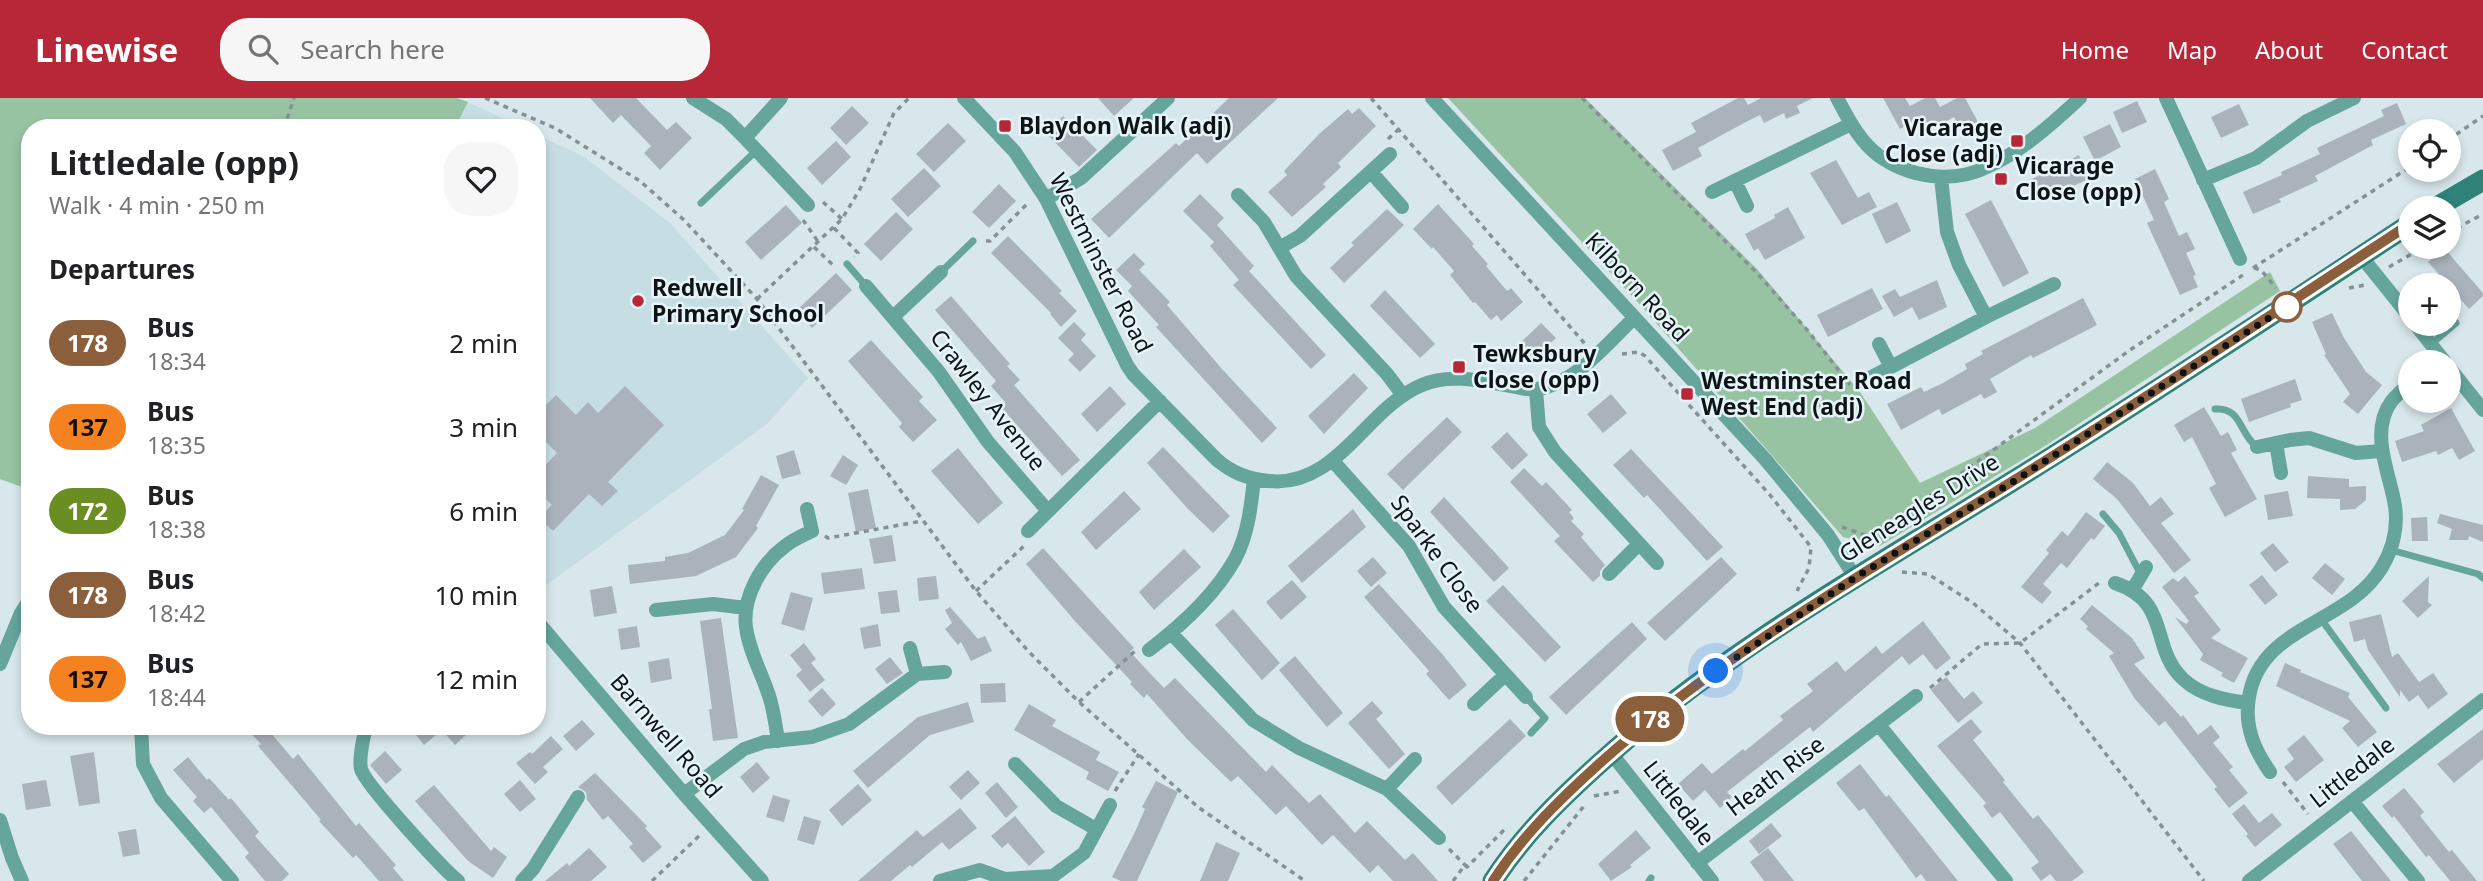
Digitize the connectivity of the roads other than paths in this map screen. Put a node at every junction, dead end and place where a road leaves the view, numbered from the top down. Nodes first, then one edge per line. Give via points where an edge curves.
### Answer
1 (693, 98) edge
2 (781, 98) edge
3 (964, 98) edge
4 (1168, 98) edge
5 (1432, 98) edge
6 (1837, 98) edge
7 (2080, 98) edge
8 (2166, 98) edge
9 (2354, 98) edge
10 (2330, 103) edge
11 (1851, 124) junction
12 (745, 138) junction
13 (757, 150) junction
14 (1390, 154) dead end
15 (1371, 172) junction
16 (1941, 178) junction
17 (2203, 180) junction
18 (2483, 180) edge
19 (1735, 181) junction
20 (1712, 192) dead end
21 (1238, 195) dead end
22 (1044, 196) junction
23 (2456, 196) edge
24 (701, 203) dead end
25 (808, 205) dead end
26 (1747, 206) dead end
27 (1402, 207) dead end
28 (2398, 232) edge
29 (973, 241) road end
30 (1281, 247) junction
31 (2361, 256) junction
32 (2240, 259) road end
33 (847, 264) dead end
34 (941, 272) joint
35 (2054, 284) dead end
36 (866, 286) joint
37 (2398, 302) edge
38 (893, 317) junction
39 (1986, 317) junction
40 (1634, 318) junction
41 (1879, 344) dead end
42 (1891, 367) junction
43 (1867, 380) road end
44 (2461, 384) edge
45 (1536, 390) junction
46 (1402, 394) junction
47 (2398, 395) edge
48 (1160, 401) junction
49 (2215, 409) dead end
50 (2483, 411) edge
51 (2276, 443) junction
52 (2257, 447) joint
53 (2381, 451) junction
54 (1332, 460) junction
55 (2281, 473) dead end
56 (1254, 480) junction
57 (807, 509) dead end
58 (1048, 511) junction
59 (2103, 514) dead end
60 (1028, 531) road end
61 (1639, 544) junction
62 (2391, 550) junction
63 (1657, 563) dead end
64 (2143, 571) joint
65 (1609, 574) dead end
66 (1856, 577) junction
67 (2483, 578) edge
68 (2115, 583) road end
69 (2133, 589) junction
70 (746, 608) junction
71 (656, 610) dead end
72 (21, 613) edge
73 (2321, 619) junction
74 (546, 632) edge
75 (1171, 633) junction
76 (910, 648) dead end
77 (1149, 650) road end
78 (0, 664) edge
79 (945, 673) dead end
80 (917, 674) junction
81 (1505, 675) junction
82 (1916, 696) road end
83 (1526, 697) joint
84 (2483, 700) edge
85 (2248, 703) junction
86 (1474, 704) dead end
87 (2385, 708) dead end
88 (1880, 725) junction
89 (1531, 733) dead end
90 (141, 735) edge
91 (363, 735) edge
92 (778, 741) junction
93 (1611, 754) junction
94 (1415, 759) dead end
95 (1015, 764) dead end
96 (2270, 772) road end
97 (1387, 789) junction
98 (684, 794) junction
99 (578, 797) dead end
100 (2352, 801) junction
101 (1110, 805) road end
102 (0, 820) edge
103 (1096, 829) junction
104 (1439, 838) road end
105 (1697, 863) junction
106 (1054, 878) edge
107 (22, 881) edge
108 (232, 881) edge
109 (458, 881) edge
110 (522, 881) edge
111 (762, 881) edge
112 (940, 881) edge
113 (1493, 881) edge
114 (1712, 881) edge
115 (2006, 881) edge
116 (2249, 881) edge
117 (2418, 881) edge

1 - 12 street
2 - 12 street
3 - 22 street, Westminster Road via 1015,152
4 - 22 street via 1081,178
5 - 40 street, Kilborn Road
6 - 11 street
7 - 16 street via 2016,152 1983,170
8 - 17 street
9 - 10 street
10 - 17 street via 2256,158
11 - 16 street via 1877,154 1908,171
11 - 19 street
12 - 13 street
13 - 24 lane
13 - 25 street
14 - 15 street
15 - 27 street
15 - 30 street via 1300,236
16 - 39 street via 1947,233
17 - 32 street
18 - 23 street
19 - 20 street
19 - 26 street
21 - 30 street
22 - 48 street, Westminster Road via 1127,365
28 - 31 street, Gleneagles Drive
29 - 34 lane
30 - 46 street via 1296,276
31 - 37 street
31 - 66 street, Gleneagles Drive via 2011,483
33 - 36 lane
34 - 38 street
35 - 39 street
36 - 38 street, Crawley Avenue
38 - 58 street, Crawley Avenue via 988,442
39 - 42 street
40 - 45 street via 1572,376
40 - 66 street, Kilborn Road via 1765,459
41 - 42 street
42 - 43 street
44 - 50 street
45 - 46 street, Westminster Road via 1459,378 1424,383
45 - 61 street via 1539,427 1555,452
46 - 54 street, Westminster Road
47 - 53 street via 2390,403 2382,428
48 - 56 street, Westminster Road via 1230,471
48 - 58 street
49 - 52 lane via 2232,412
51 - 52 street
51 - 53 street via 2309,438 2356,453
51 - 55 street
53 - 62 street via 2395,507
54 - 56 street, Westminster Road via 1305,477 1281,482
54 - 81 street, Sparke Close via 1409,546 1444,607
56 - 75 street via 1249,520 1236,558
57 - 70 street via 812,530 783,547 765,566
58 - 60 street
59 - 64 lane
61 - 63 street
61 - 65 street
62 - 67 lane
62 - 73 street via 2367,588
64 - 69 street
66 - 93 street, Gleneagles Drive via 1697,684
68 - 69 street
69 - 85 street via 2154,611 2169,660 2183,680 2215,698
70 - 71 street via 713,604
70 - 92 street via 748,636 771,701
72 - 78 street
73 - 85 street via 2267,655 2252,678
73 - 87 lane
74 - 98 street, Barnwell Road
75 - 77 street
75 - 97 street via 1253,720 1298,748
76 - 80 street
79 - 80 street
80 - 92 street via 849,724 812,737
81 - 83 street, Sparke Close
81 - 86 street
82 - 88 street, Heath Rise
83 - 89 lane via 1545,718
84 - 100 street, Littledale
85 - 96 street via 2249,731
88 - 105 street, Heath Rise
88 - 115 street
90 - 108 street via 143,764 160,798
91 - 109 street via 361,769 384,801
92 - 98 street via 764,742 728,758
93 - 105 street, Littledale
93 - 113 street, Gleneagles Drive via 1554,805
94 - 97 street
95 - 103 street via 1056,806
97 - 104 street
98 - 111 street, Barnwell Road
99 - 110 street
100 - 116 street, Littledale
100 - 117 street
101 - 103 street
102 - 107 street
103 - 106 street via 1084,853
105 - 114 street, Littledale
106 - 112 street via 1005,879 980,870

